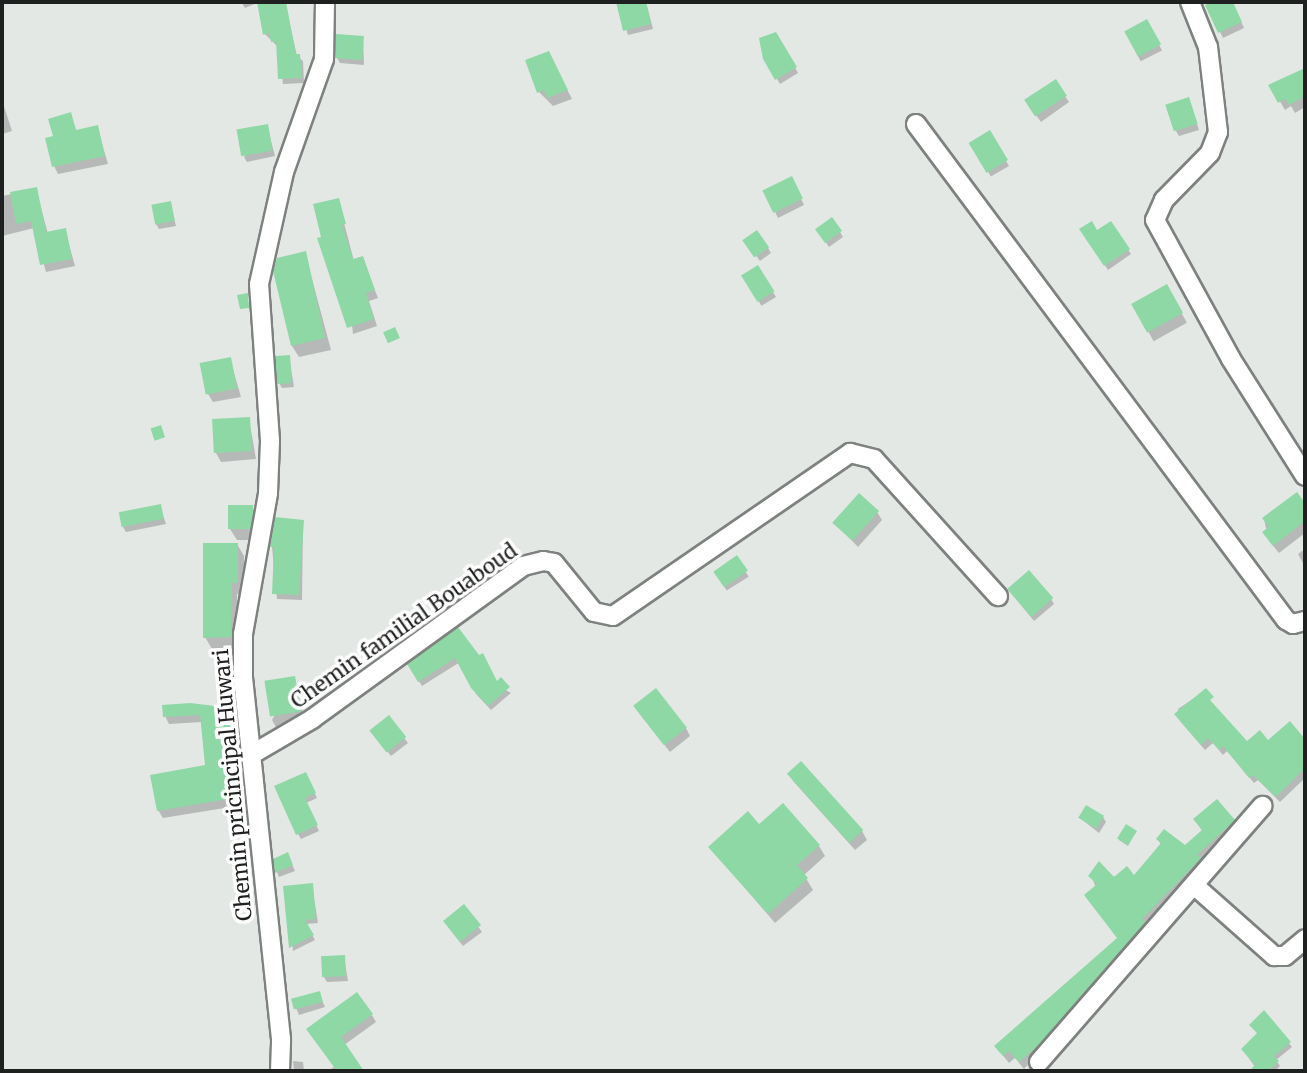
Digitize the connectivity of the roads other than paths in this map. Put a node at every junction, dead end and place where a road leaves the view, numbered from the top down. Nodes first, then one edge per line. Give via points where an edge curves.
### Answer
1 (325, 2) edge
2 (1190, 2) edge
3 (916, 124) dead end
4 (1305, 475) edge
5 (998, 596) dead end
6 (1305, 621) edge
7 (251, 755) junction
8 (1262, 806) dead end
9 (1195, 886) junction
10 (1305, 939) edge
11 (1039, 1062) dead end
12 (280, 1071) edge

1 - 7 street, Chemin pricincipal Huwari via 324,59 284,172 259,284 270,441 268,493 243,634
2 - 4 street via 1208,47 1218,132 1210,153 1164,200 1155,220 1231,359
3 - 6 street via 1286,620 1293,624
5 - 7 street, Chemin familial Bouaboud via 874,459 850,453 613,616 594,612 554,564 544,561 523,566 312,719
7 - 12 street, Chemin pricincipal Huwari via 281,1039
8 - 9 street
9 - 10 street via 1274,956 1285,956
9 - 11 street

